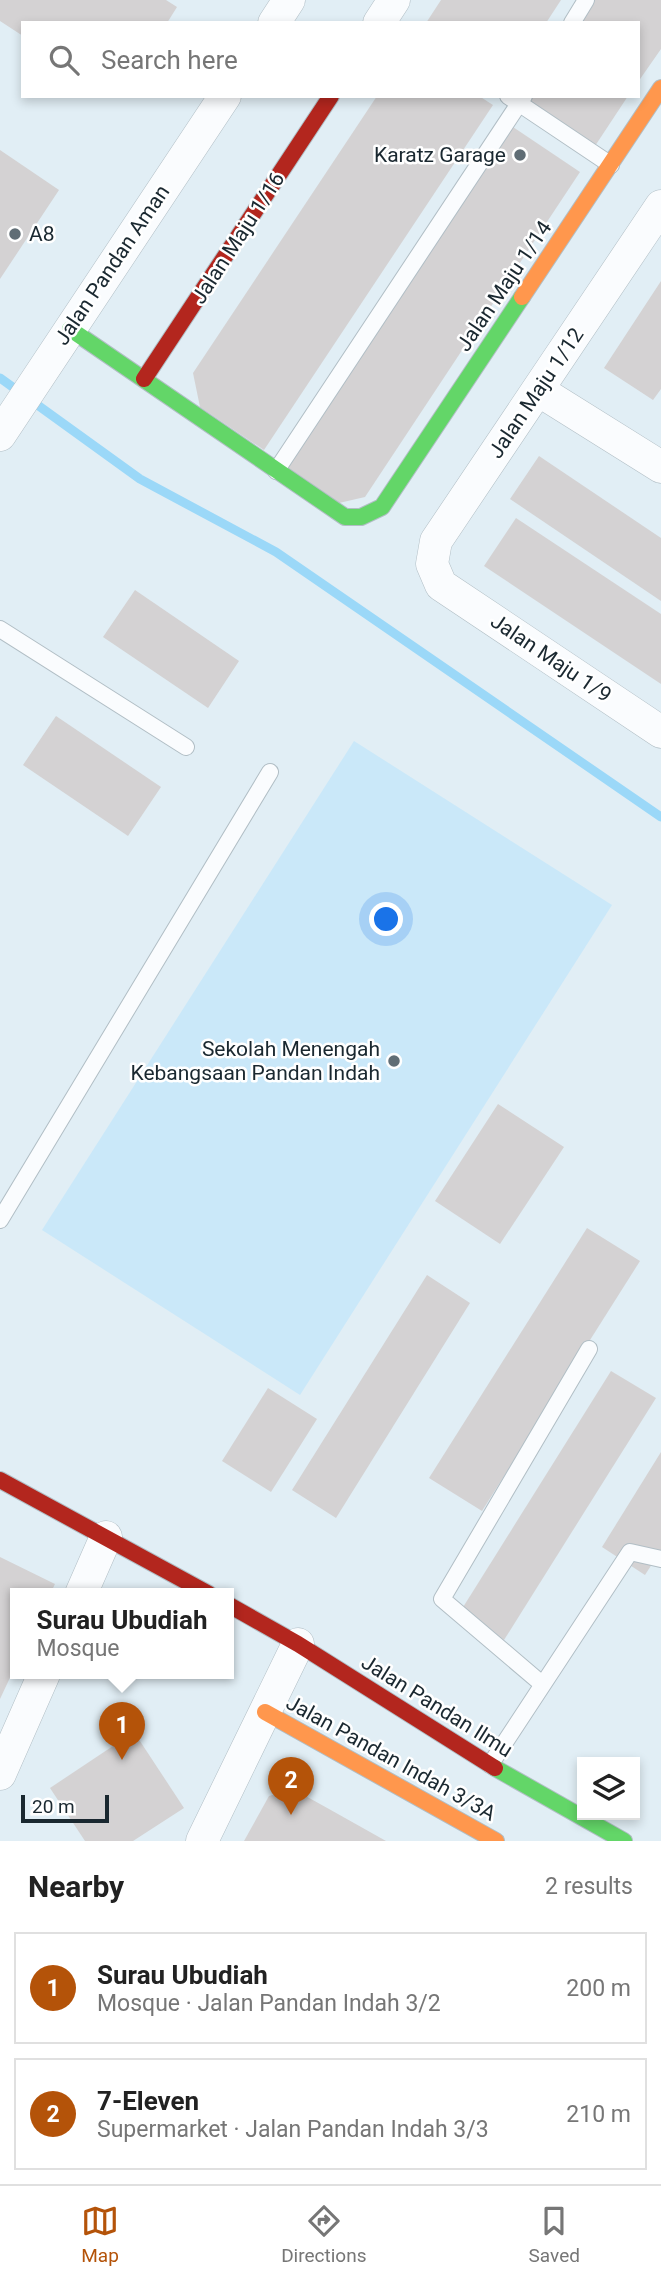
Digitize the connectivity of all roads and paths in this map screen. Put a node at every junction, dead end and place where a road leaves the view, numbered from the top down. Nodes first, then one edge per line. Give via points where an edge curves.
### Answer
1 (289, 0) edge
2 (586, 0) edge
3 (275, 21) edge
4 (573, 21) edge
5 (661, 88) edge
6 (224, 98) edge
7 (330, 98) edge
8 (517, 99) edge
9 (611, 165) junction
10 (661, 206) edge
11 (70, 329) junction
12 (145, 379) junction
13 (538, 390) junction
14 (6, 425) edge
15 (661, 467) edge
16 (276, 471) junction
17 (441, 585) joint
18 (0, 629) edge
19 (661, 732) edge
20 (186, 747) dead end
21 (271, 772) dead end
22 (6, 1194) edge
23 (0, 1220) edge
24 (589, 1349) dead end
25 (0, 1480) edge
26 (106, 1537) junction
27 (661, 1559) edge
28 (83, 1588) edge
29 (198, 1588) edge
30 (234, 1608) edge
31 (299, 1644) junction
32 (42, 1679) edge
33 (542, 1684) junction
34 (265, 1713) junction
35 (490, 1765) junction
36 (0, 1773) edge
37 (202, 1841) edge
38 (496, 1841) edge
39 (624, 1841) edge

1 - 3 street
2 - 4 lane
5 - 9 street, Jalan Maju 1/14
6 - 11 street, Jalan Pandan Aman
7 - 12 street, Jalan Maju 1/16
8 - 9 lane
8 - 16 lane
9 - 16 street, Jalan Maju 1/14 via 382,507 361,517 345,517
10 - 13 street, Jalan Maju 1/12
11 - 12 street
11 - 14 street, Jalan Pandan Aman
12 - 16 street
13 - 15 street
13 - 17 street, Jalan Maju 1/12 via 436,541 432,564
17 - 19 street, Jalan Maju 1/9
18 - 20 lane
21 - 22 lane
22 - 23 lane
24 - 33 lane via 442,1599
25 - 26 street
26 - 28 street
26 - 29 street
27 - 33 lane via 630,1552
30 - 31 street, Jalan Pandan Ilmu
31 - 34 street
31 - 35 street, Jalan Pandan Ilmu
32 - 36 street
33 - 35 lane
34 - 37 street
34 - 38 street, Jalan Pandan Indah 3/3A
35 - 39 street, Jalan Pandan Ilmu

